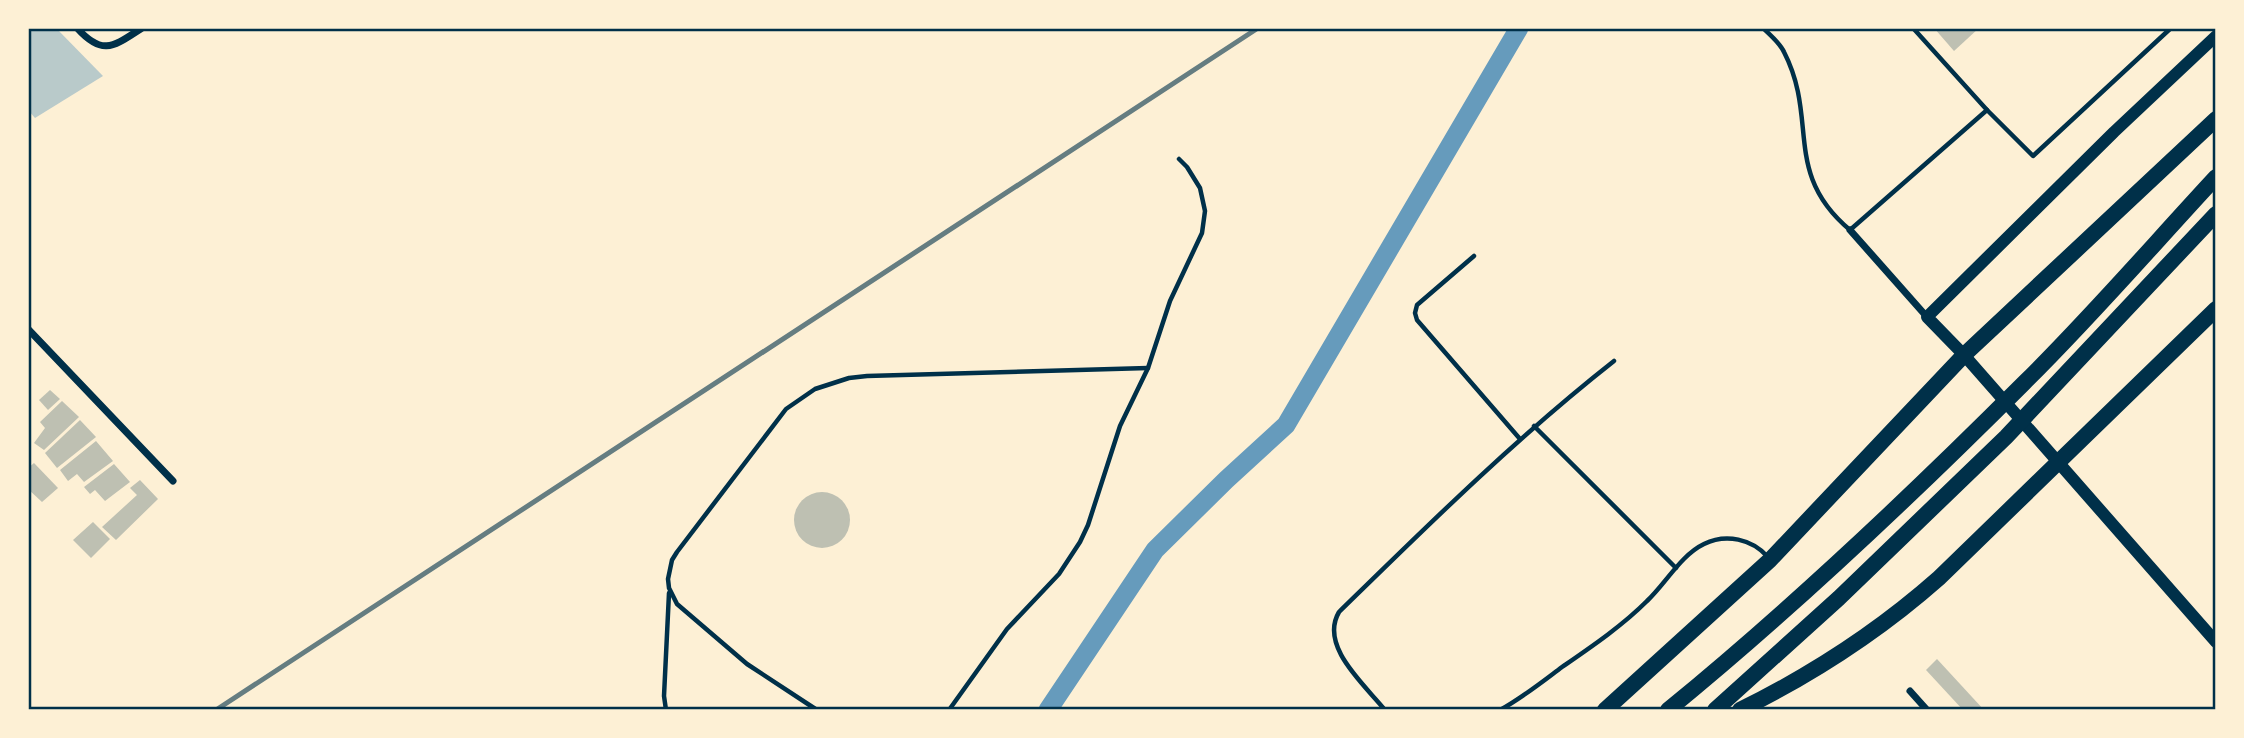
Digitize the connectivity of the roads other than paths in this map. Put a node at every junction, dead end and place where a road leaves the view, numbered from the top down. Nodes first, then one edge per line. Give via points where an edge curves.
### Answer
1 (77, 28) edge
2 (142, 28) edge
3 (1763, 28) edge
4 (1913, 28) edge
5 (2171, 28) edge
6 (2216, 36) edge
7 (1987, 110) junction
8 (2216, 119) edge
9 (1179, 159) dead end
10 (2216, 177) edge
11 (2216, 214) edge
12 (1850, 230) junction
13 (1474, 256) dead end
14 (2216, 309) edge
15 (1927, 317) junction
16 (28, 329) edge
17 (1964, 355) junction
18 (1614, 361) dead end
19 (1148, 368) junction
20 (1534, 426) junction
21 (1520, 439) junction
22 (2057, 463) junction
23 (173, 481) dead end
24 (1770, 560) junction
25 (1676, 568) junction
26 (669, 588) junction
27 (2216, 642) edge
28 (1910, 691) dead end
29 (666, 710) edge
30 (817, 710) edge
31 (949, 710) edge
32 (1385, 710) edge
33 (1500, 710) edge
34 (1605, 710) edge
35 (1668, 710) edge
36 (1715, 710) edge
37 (1740, 710) edge
38 (1927, 710) edge

1 - 2 street via 103,47
3 - 12 lane via 1783,50 1792,71 1809,177 1829,211
4 - 7 lane
5 - 7 lane via 2033,156
6 - 15 main road
7 - 12 lane
8 - 17 highway
9 - 19 lane via 1200,188 1204,222
10 - 35 highway via 1989,418 1820,580
11 - 36 highway via 2006,437
12 - 15 street
13 - 21 lane via 1417,305 1415,313
14 - 22 highway
15 - 17 main road
16 - 23 street
17 - 22 main road
17 - 24 highway
18 - 20 lane
19 - 26 lane via 867,376 815,389 786,409 677,552 669,569
19 - 31 lane via 1120,426 1080,542 1059,575 984,659
20 - 21 lane
20 - 25 lane
21 - 32 lane via 1336,618 1335,647
22 - 27 main road
22 - 37 highway via 1905,608 1835,659
24 - 25 lane via 1745,541 1724,538 1698,547
24 - 34 highway
25 - 33 lane via 1647,601 1615,627
26 - 29 lane
26 - 30 lane via 682,610 747,664
28 - 38 street

